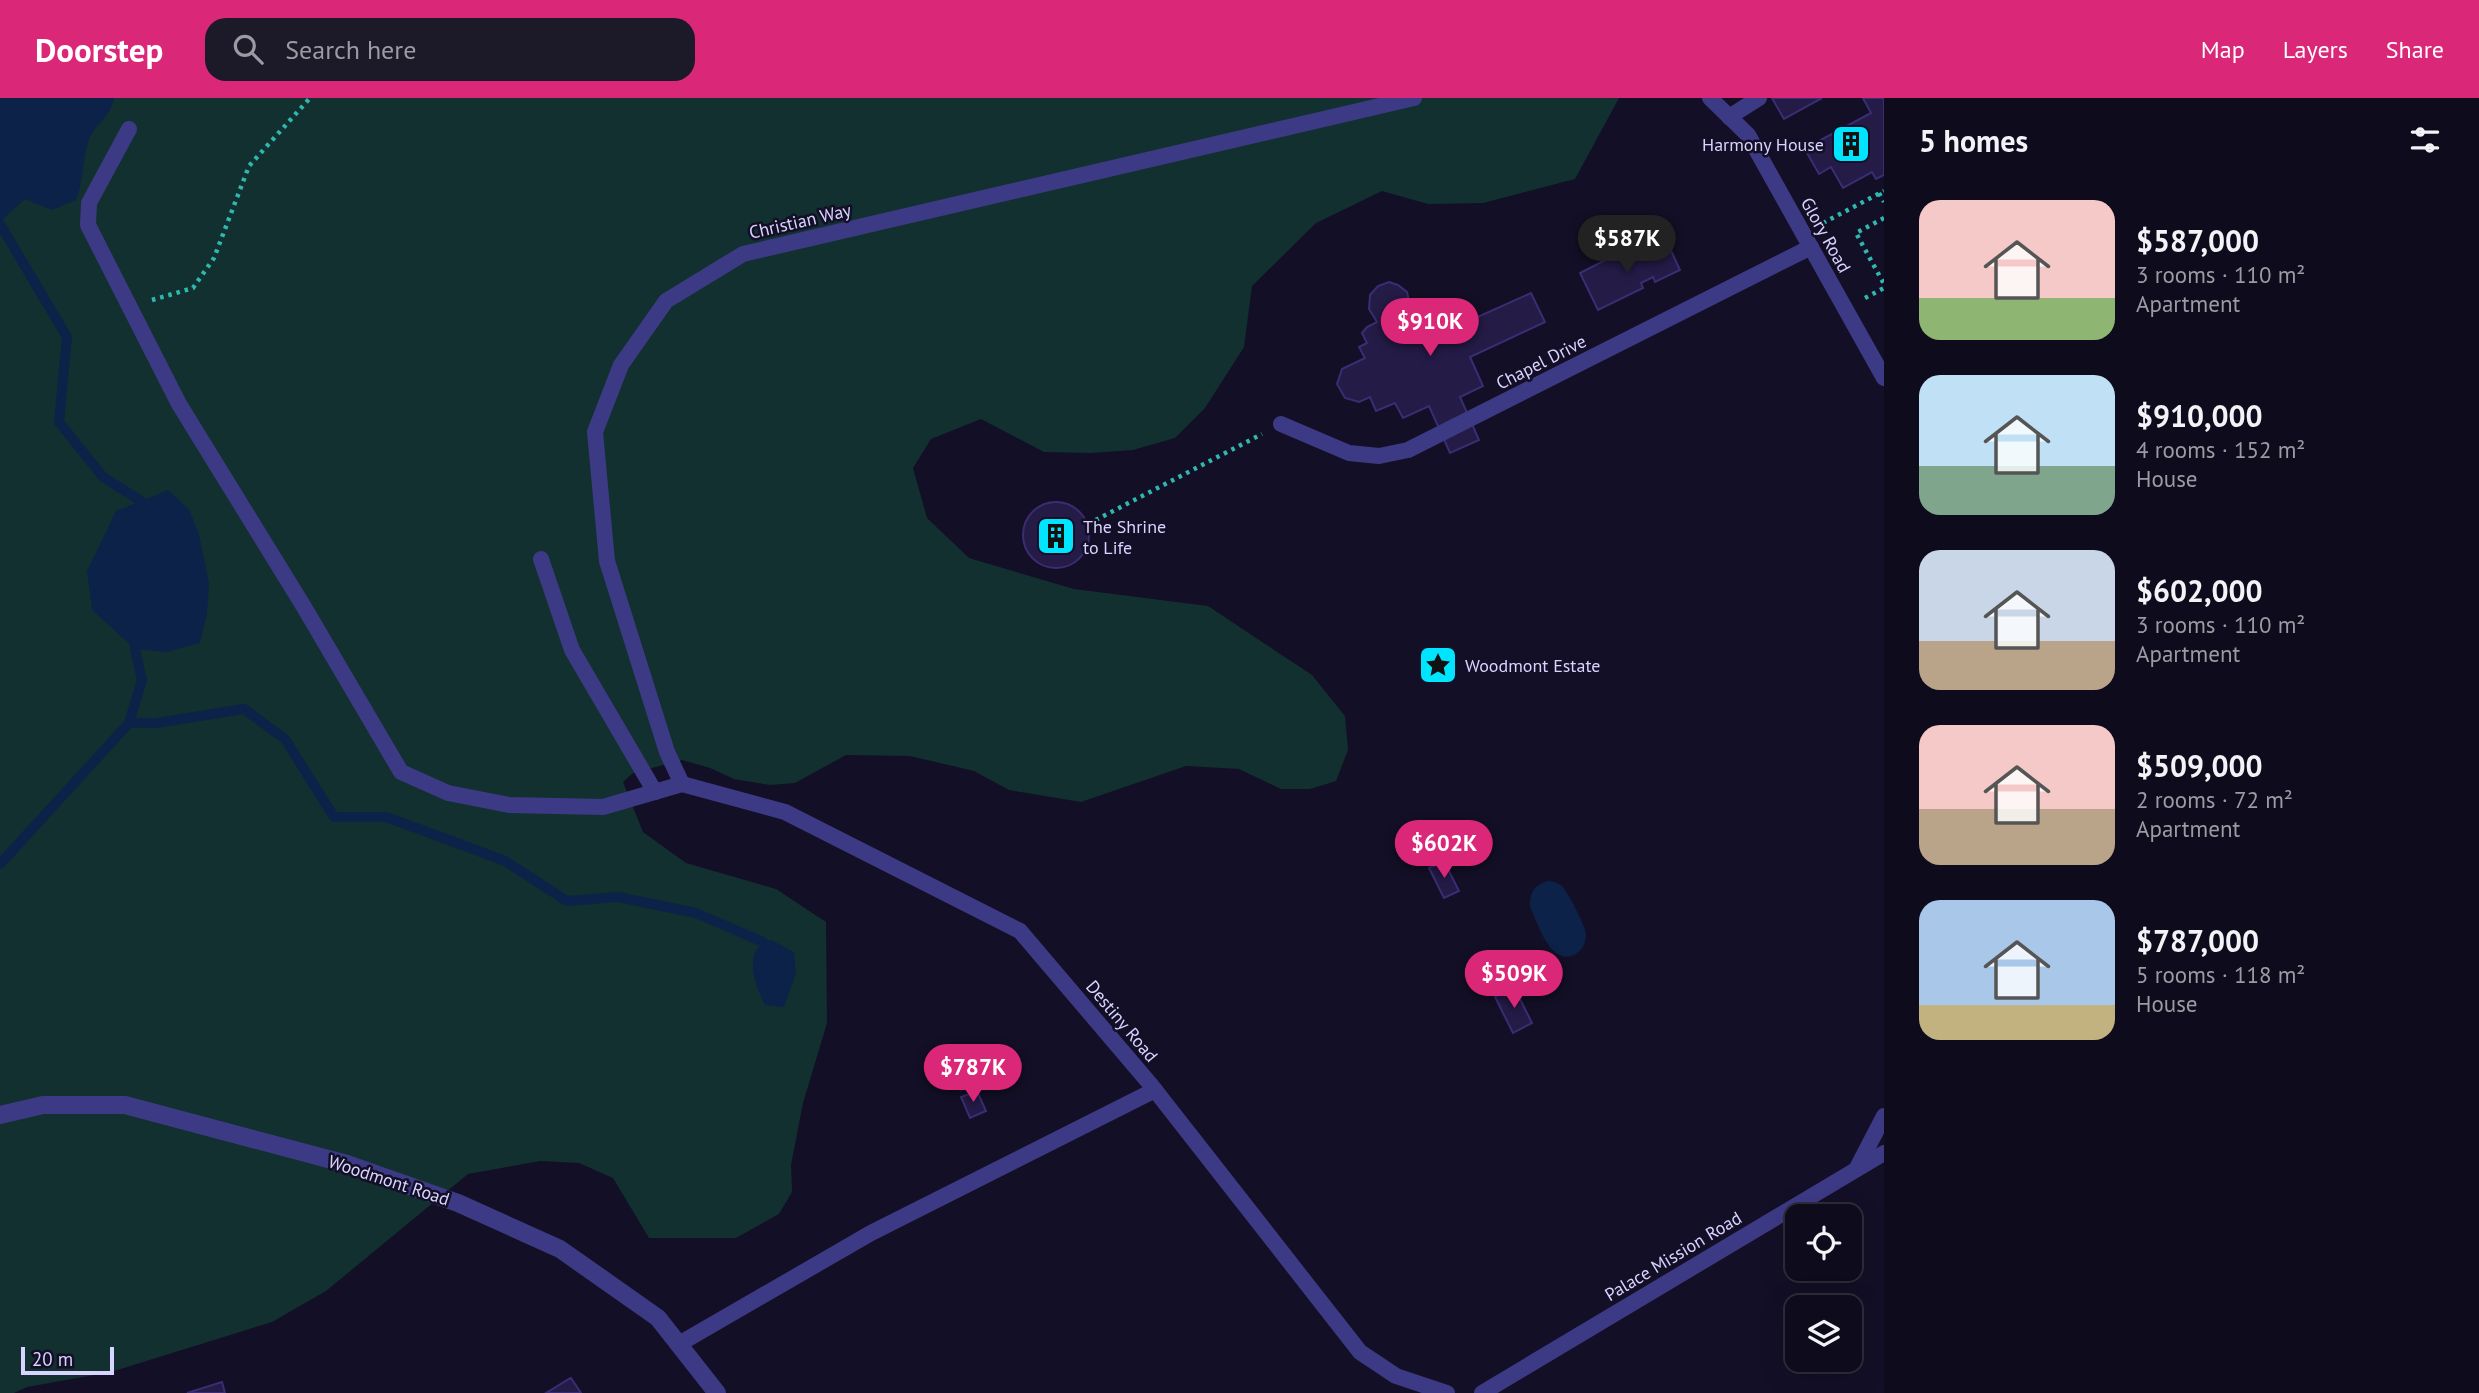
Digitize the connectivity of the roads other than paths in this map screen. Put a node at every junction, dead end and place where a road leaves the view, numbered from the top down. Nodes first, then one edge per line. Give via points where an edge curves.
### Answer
1 (1414, 98) edge
2 (1710, 98) edge
3 (1759, 98) edge
4 (1729, 117) junction
5 (129, 129) dead end
6 (1807, 240) junction
7 (1884, 378) edge
8 (1281, 424) road end
9 (541, 559) dead end
10 (682, 784) junction
11 (655, 792) junction
12 (1155, 1090) junction
13 (0, 1115) edge
14 (1884, 1116) edge
15 (1884, 1153) edge
16 (1857, 1168) junction
17 (679, 1344) junction
18 (717, 1393) edge
19 (1447, 1393) edge
20 (1482, 1393) edge

1 - 10 lane, Christian Way via 743,254 666,301 621,365 596,432 607,561 667,752
2 - 4 lane
3 - 4 lane
4 - 6 lane, Glory Road via 1748,135
5 - 11 lane via 89,203 88,225 179,404 401,772 448,793 509,805 603,807
6 - 7 lane, Glory Road
6 - 8 lane, Chapel Drive via 1408,450 1379,456 1349,453
9 - 11 lane via 572,650
10 - 11 lane
10 - 12 lane, Destiny Road via 785,812 1020,931
12 - 17 lane via 871,1233
12 - 19 lane, Destiny Road via 1360,1352 1396,1376
13 - 17 street, Woodmont Road via 43,1105 125,1105 347,1164 458,1203 560,1249 658,1318
14 - 16 lane
15 - 16 lane, Palace Mission Road
16 - 20 lane, Palace Mission Road
17 - 18 street, Woodmont Road

